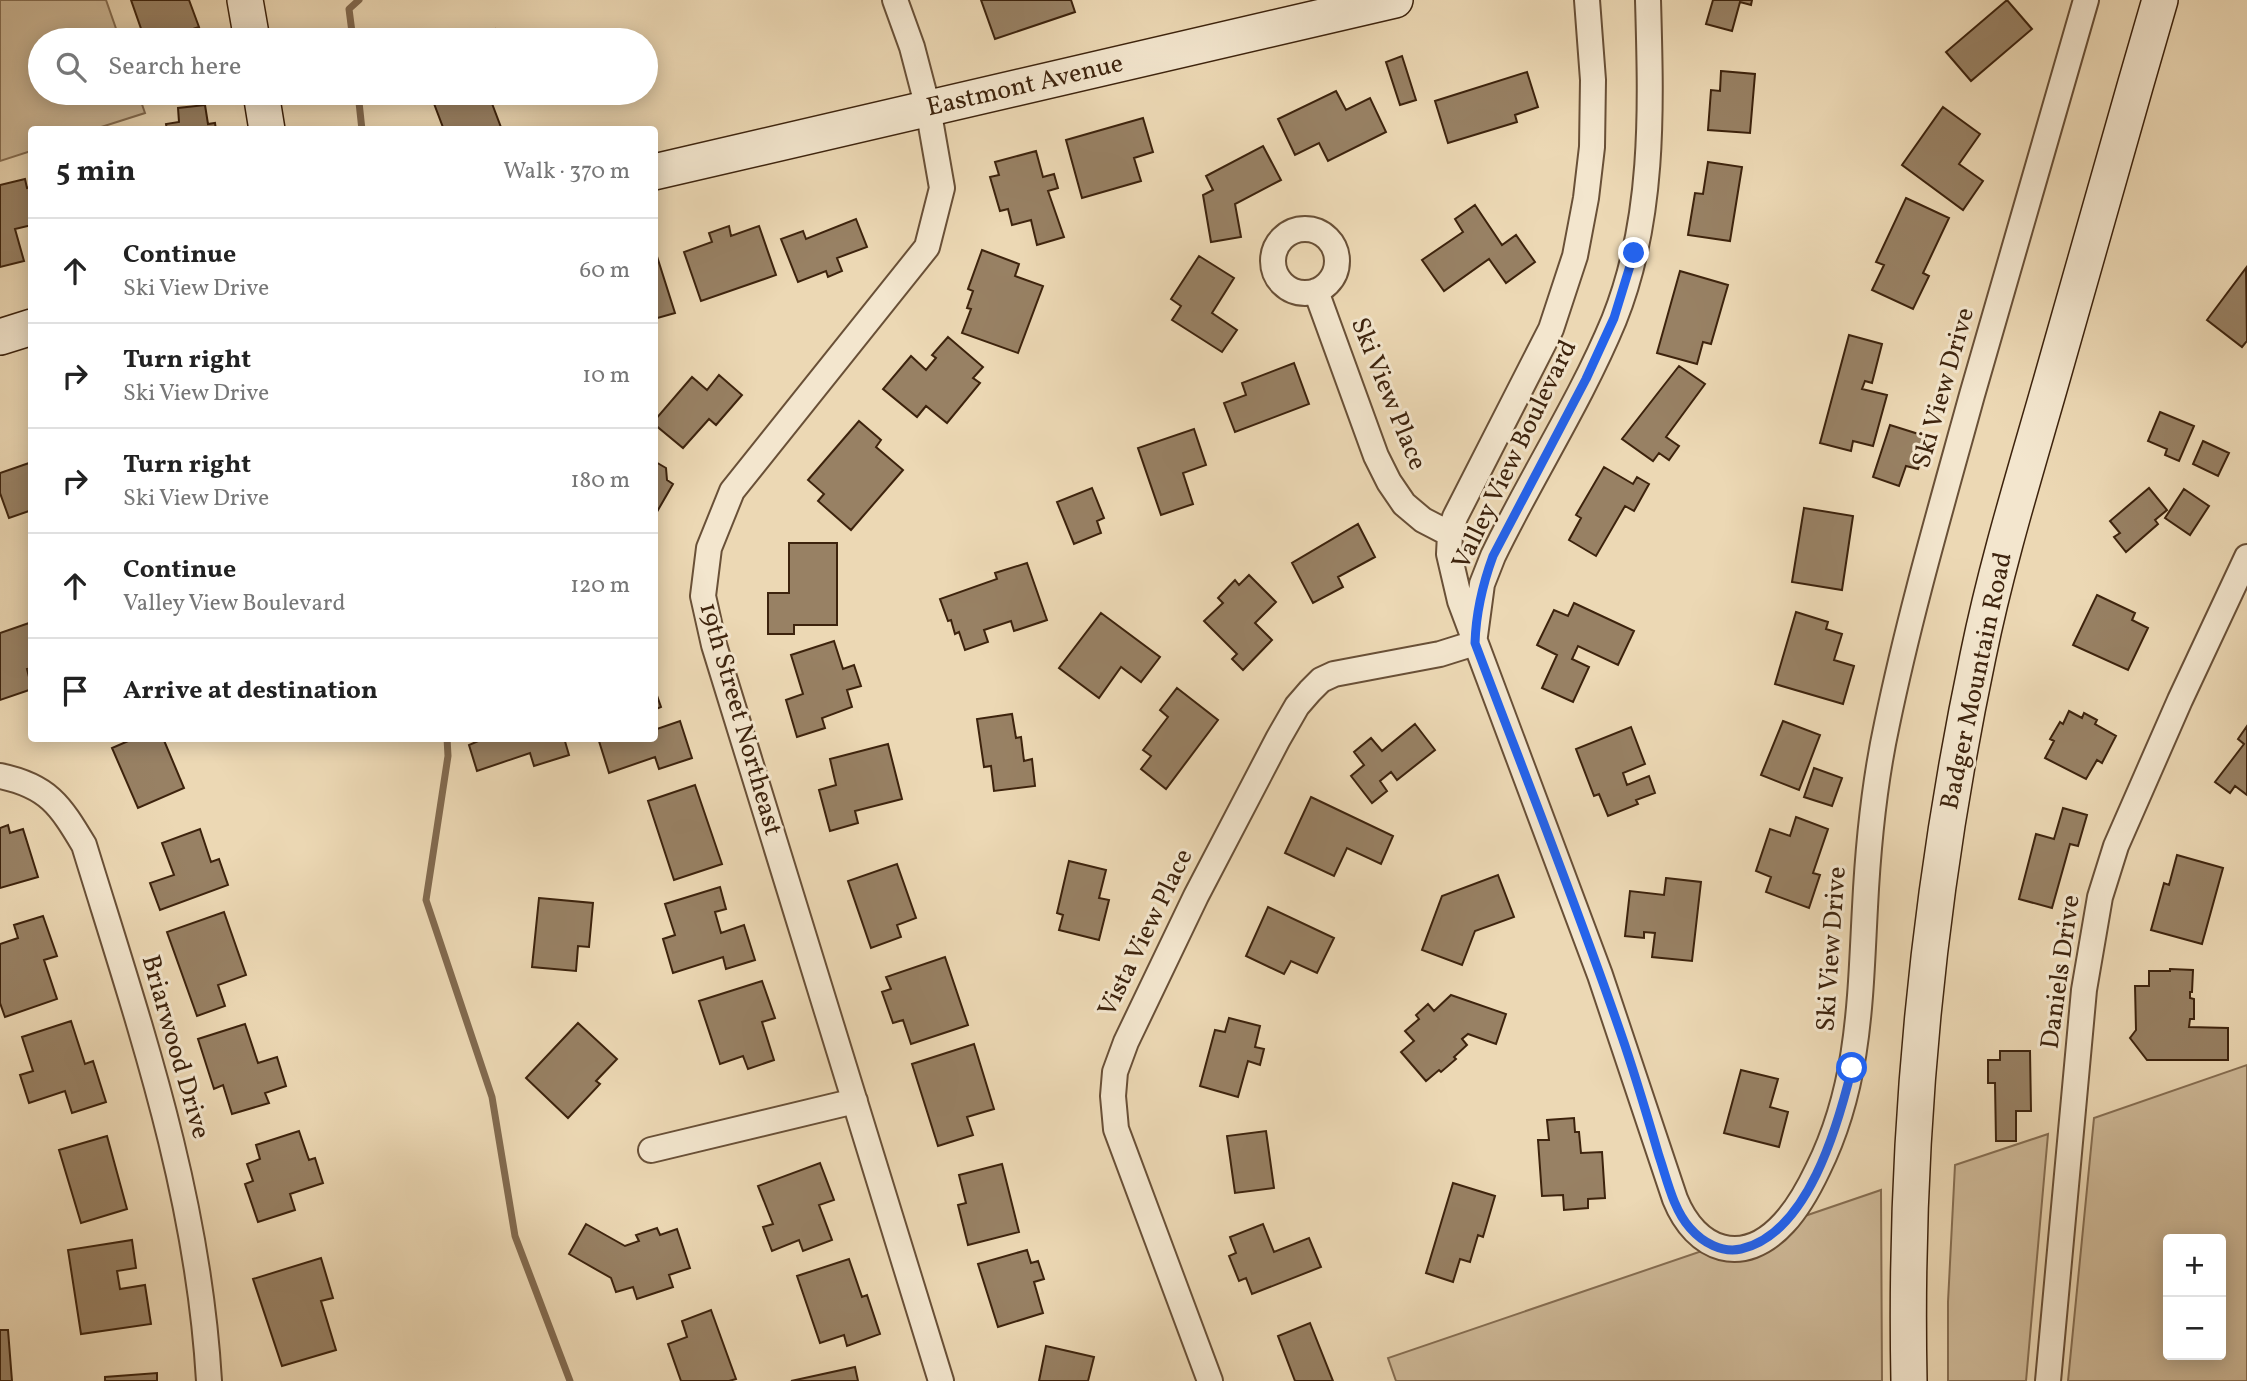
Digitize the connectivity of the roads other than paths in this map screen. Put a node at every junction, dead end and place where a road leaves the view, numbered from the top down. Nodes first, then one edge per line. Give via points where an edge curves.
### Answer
1 (245, 0) edge
2 (895, 0) edge
3 (1395, 0) edge
4 (1587, 0) edge
5 (1648, 0) edge
6 (2086, 0) edge
7 (2160, 0) edge
8 (250, 28) edge
9 (263, 105) edge
10 (928, 108) junction
11 (266, 126) edge
12 (658, 171) edge
13 (1316, 291) dead end
14 (28, 328) edge
15 (0, 337) edge
16 (1450, 534) junction
17 (2247, 557) edge
18 (1475, 643) junction
19 (0, 776) edge
20 (855, 1101) junction
21 (651, 1150) dead end
22 (209, 1381) edge
23 (941, 1381) edge
24 (1210, 1381) edge
25 (1909, 1381) edge
26 (2048, 1381) edge

1 - 8 main road
2 - 10 street, 19th Street Northeast
3 - 10 main road, Eastmont Avenue
4 - 16 street, Valley View Boulevard via 1592,147 1574,256 1551,329 1461,500
5 - 18 street, Valley View Boulevard via 1649,142 1645,199 1634,253 1614,318 1586,379 1493,556 1482,584
6 - 18 street, Ski View Drive via 1959,441 1887,724 1869,845 1858,1035 1845,1098 1819,1166 1796,1209 1759,1242 1721,1249 1701,1238 1681,1216 1604,987
7 - 25 main road, Badger Mountain Road via 2017,500 1960,746 1929,951 1917,1075 1909,1229
9 - 11 main road
10 - 12 main road, Eastmont Avenue
10 - 20 street, 19th Street Northeast via 942,188 927,247 732,491 709,548 703,596 714,645
13 - 16 street, Ski View Place via 1389,482 1404,504
14 - 15 main road
16 - 18 street, Valley View Boulevard via 1453,576
17 - 26 street, Daniels Drive via 2116,846 2100,897 2084,990
18 - 24 street, Vista View Place via 1334,674 1321,680 1297,706 1196,897 1115,1072 1116,1129
19 - 22 street, Briarwood Drive via 45,792 66,814 83,845 180,1169 194,1239
20 - 21 street
20 - 23 street, 19th Street Northeast

